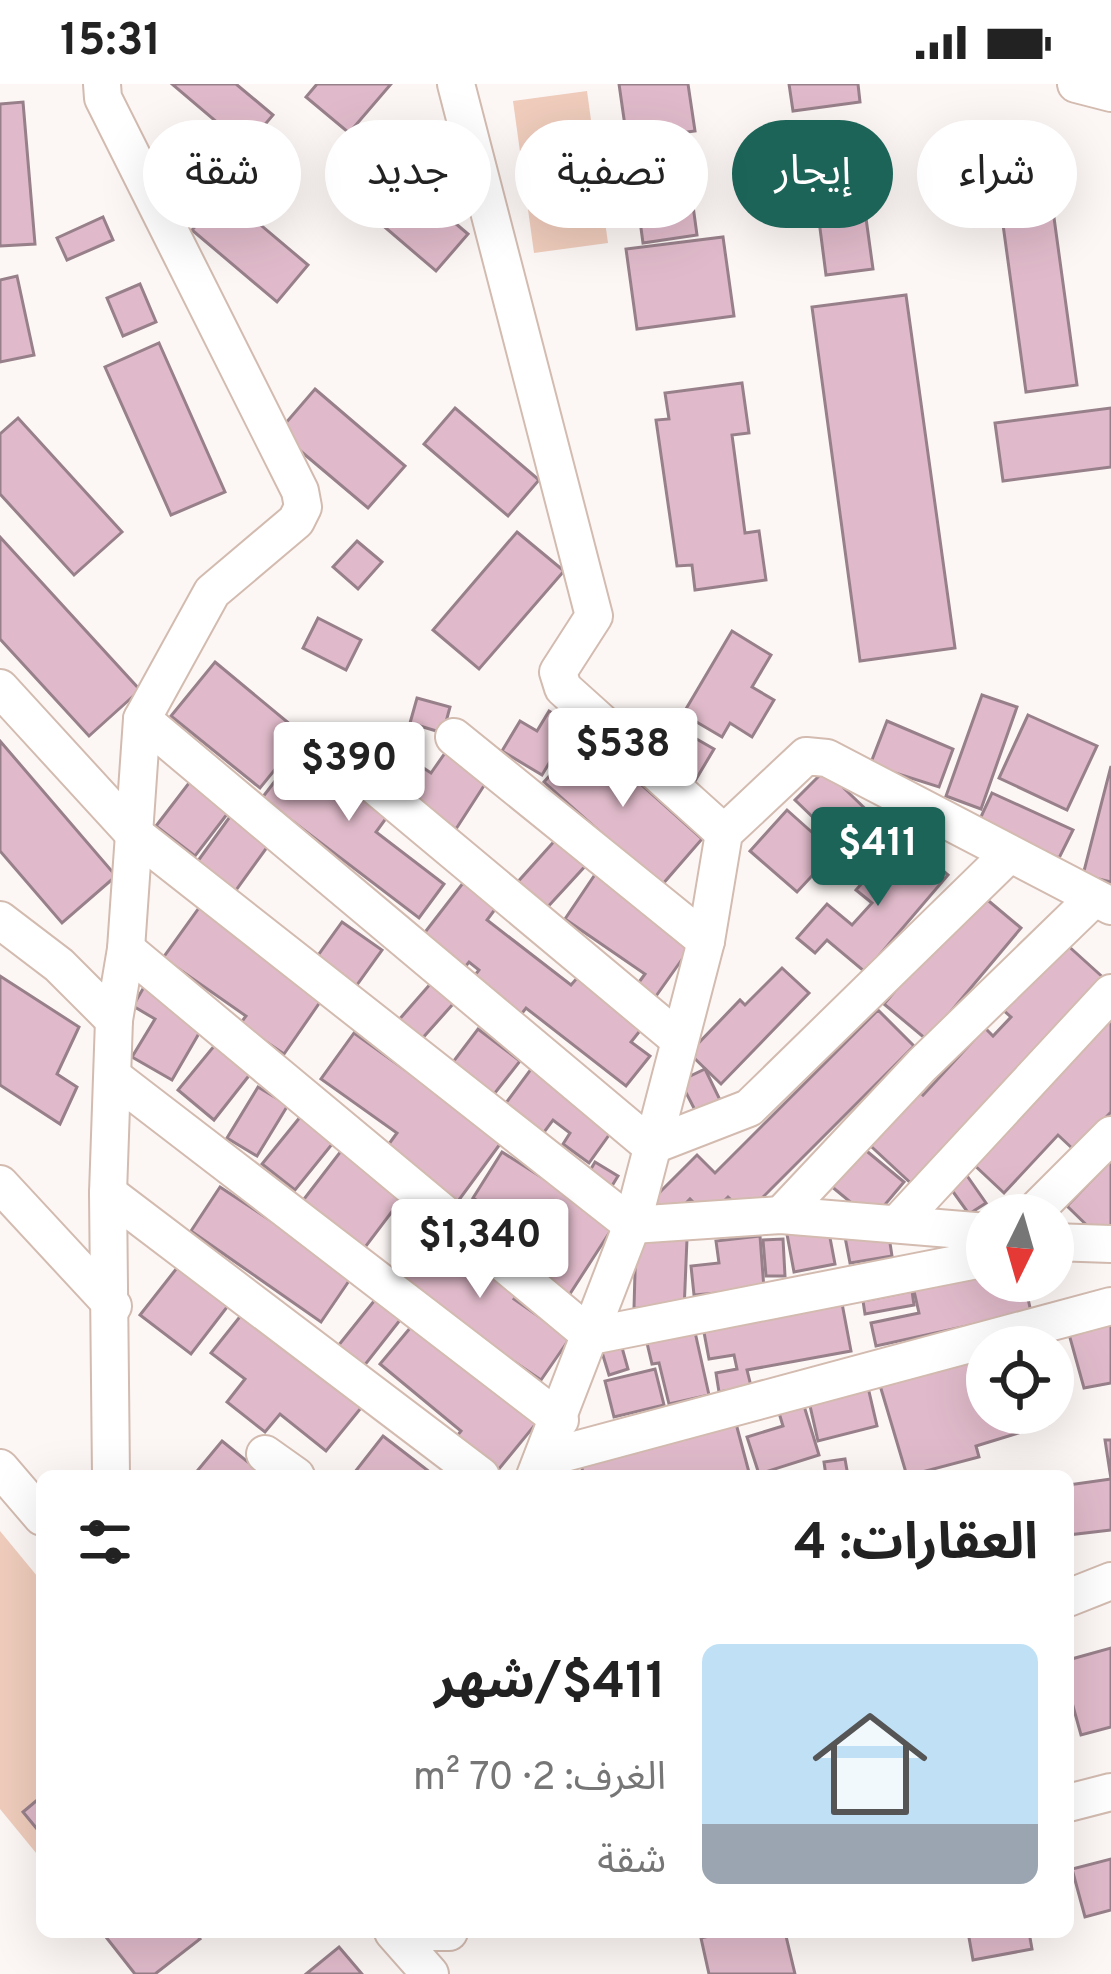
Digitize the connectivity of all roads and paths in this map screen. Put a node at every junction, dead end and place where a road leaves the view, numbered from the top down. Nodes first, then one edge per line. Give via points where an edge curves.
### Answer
1 (102, 84) edge
2 (456, 84) edge
3 (1076, 84) edge
4 (1111, 93) edge
5 (0, 688) edge
6 (142, 719) junction
7 (454, 737) dead end
8 (325, 744) dead end
9 (132, 832) junction
10 (724, 833) junction
11 (1007, 856) junction
12 (1103, 902) edge
13 (0, 920) edge
14 (706, 941) junction
15 (126, 949) junction
16 (1111, 993) edge
17 (114, 1020) junction
18 (677, 1039) junction
19 (115, 1078) junction
20 (1111, 1135) edge
21 (651, 1146) junction
22 (0, 1184) edge
23 (108, 1193) junction
24 (1052, 1194) edge
25 (781, 1215) junction
26 (898, 1223) junction
27 (632, 1225) junction
28 (966, 1230) edge
29 (1074, 1244) edge
30 (1111, 1244) edge
31 (966, 1262) edge
32 (113, 1306) junction
33 (1111, 1306) edge
34 (591, 1336) junction
35 (560, 1420) junction
36 (266, 1454) dead end
37 (0, 1468) edge
38 (539, 1468) edge
39 (111, 1470) edge
40 (288, 1470) edge
41 (473, 1470) edge
42 (36, 1510) edge
43 (1111, 1581) edge
44 (1074, 1596) edge
45 (1111, 1792) edge
46 (1074, 1801) edge
47 (398, 1938) edge
48 (430, 1974) edge

1 - 6 street via 303,507 212,592
2 - 10 street via 594,616 558,672 563,688
3 - 4 street
5 - 9 street
6 - 9 street
6 - 21 street
7 - 14 street
8 - 18 street
9 - 15 street
9 - 27 street
10 - 11 street via 806,756 827,758
10 - 14 street
11 - 12 street
11 - 21 street via 749,1108
12 - 25 street via 922,1065
13 - 17 street
14 - 18 street
15 - 17 street
15 - 34 street
16 - 26 street
17 - 19 street
18 - 21 street
19 - 23 street
19 - 35 street
20 - 24 street
21 - 27 street
22 - 32 street
23 - 32 street
23 - 41 street
25 - 26 street
25 - 27 street
26 - 28 street
27 - 34 street
29 - 30 street
31 - 34 street
32 - 39 street
33 - 38 street
34 - 35 street
35 - 38 street
36 - 40 street
37 - 42 street
43 - 44 street
45 - 46 street
47 - 48 street

